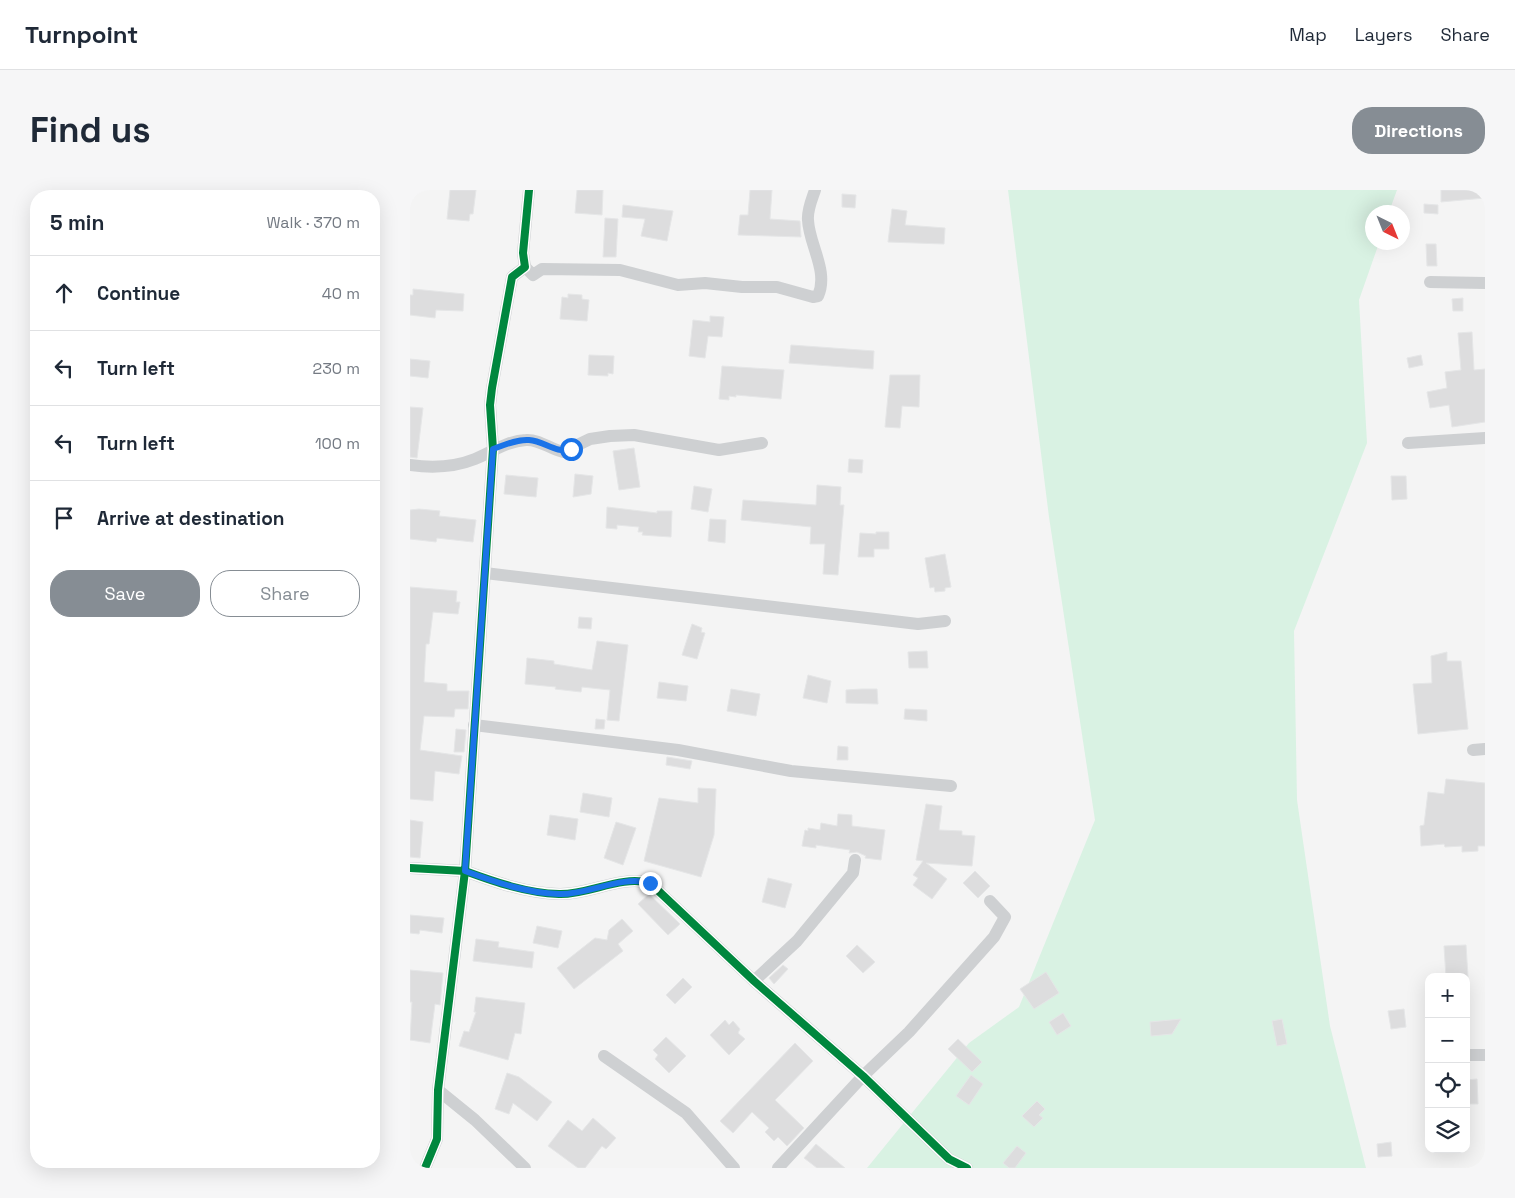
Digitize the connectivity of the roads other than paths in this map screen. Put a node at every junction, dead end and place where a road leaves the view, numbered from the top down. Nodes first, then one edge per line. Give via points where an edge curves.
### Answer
1 (529, 190) edge
2 (815, 190) edge
3 (525, 267) junction
4 (1430, 282) dead end
5 (1485, 283) edge
6 (1485, 438) edge
7 (762, 443) dead end
8 (1408, 443) dead end
9 (493, 449) junction
10 (410, 465) edge
11 (485, 573) junction
12 (946, 621) dead end
13 (474, 725) junction
14 (951, 786) dead end
15 (855, 860) dead end
16 (410, 868) edge
17 (465, 871) junction
18 (990, 901) dead end
19 (754, 981) junction
20 (1470, 1055) edge
21 (1485, 1055) edge
22 (604, 1056) dead end
23 (863, 1076) junction
24 (438, 1090) junction
25 (424, 1168) edge
26 (525, 1168) edge
27 (734, 1168) edge
28 (778, 1168) edge
29 (966, 1168) edge

1 - 3 street via 522,253
2 - 3 street via 808,220 818,260 818,296 778,287 678,285 620,270 542,269 533,275
3 - 9 street via 512,277 492,388
4 - 5 street
6 - 8 street
7 - 9 street via 719,450 634,435 590,439 563,452 528,440
9 - 10 street via 454,465
9 - 11 street
11 - 12 street via 918,624
11 - 13 street
13 - 14 street via 678,750 791,771
13 - 17 street
15 - 19 street via 853,873 797,941
16 - 17 street
17 - 19 street via 506,886 559,894 626,882 650,883
17 - 24 street
18 - 23 street via 1006,917 994,938 909,1032
19 - 23 street
20 - 21 street
22 - 27 street via 686,1113
23 - 28 street
23 - 29 street via 949,1159
24 - 25 street via 437,1139
24 - 26 street

